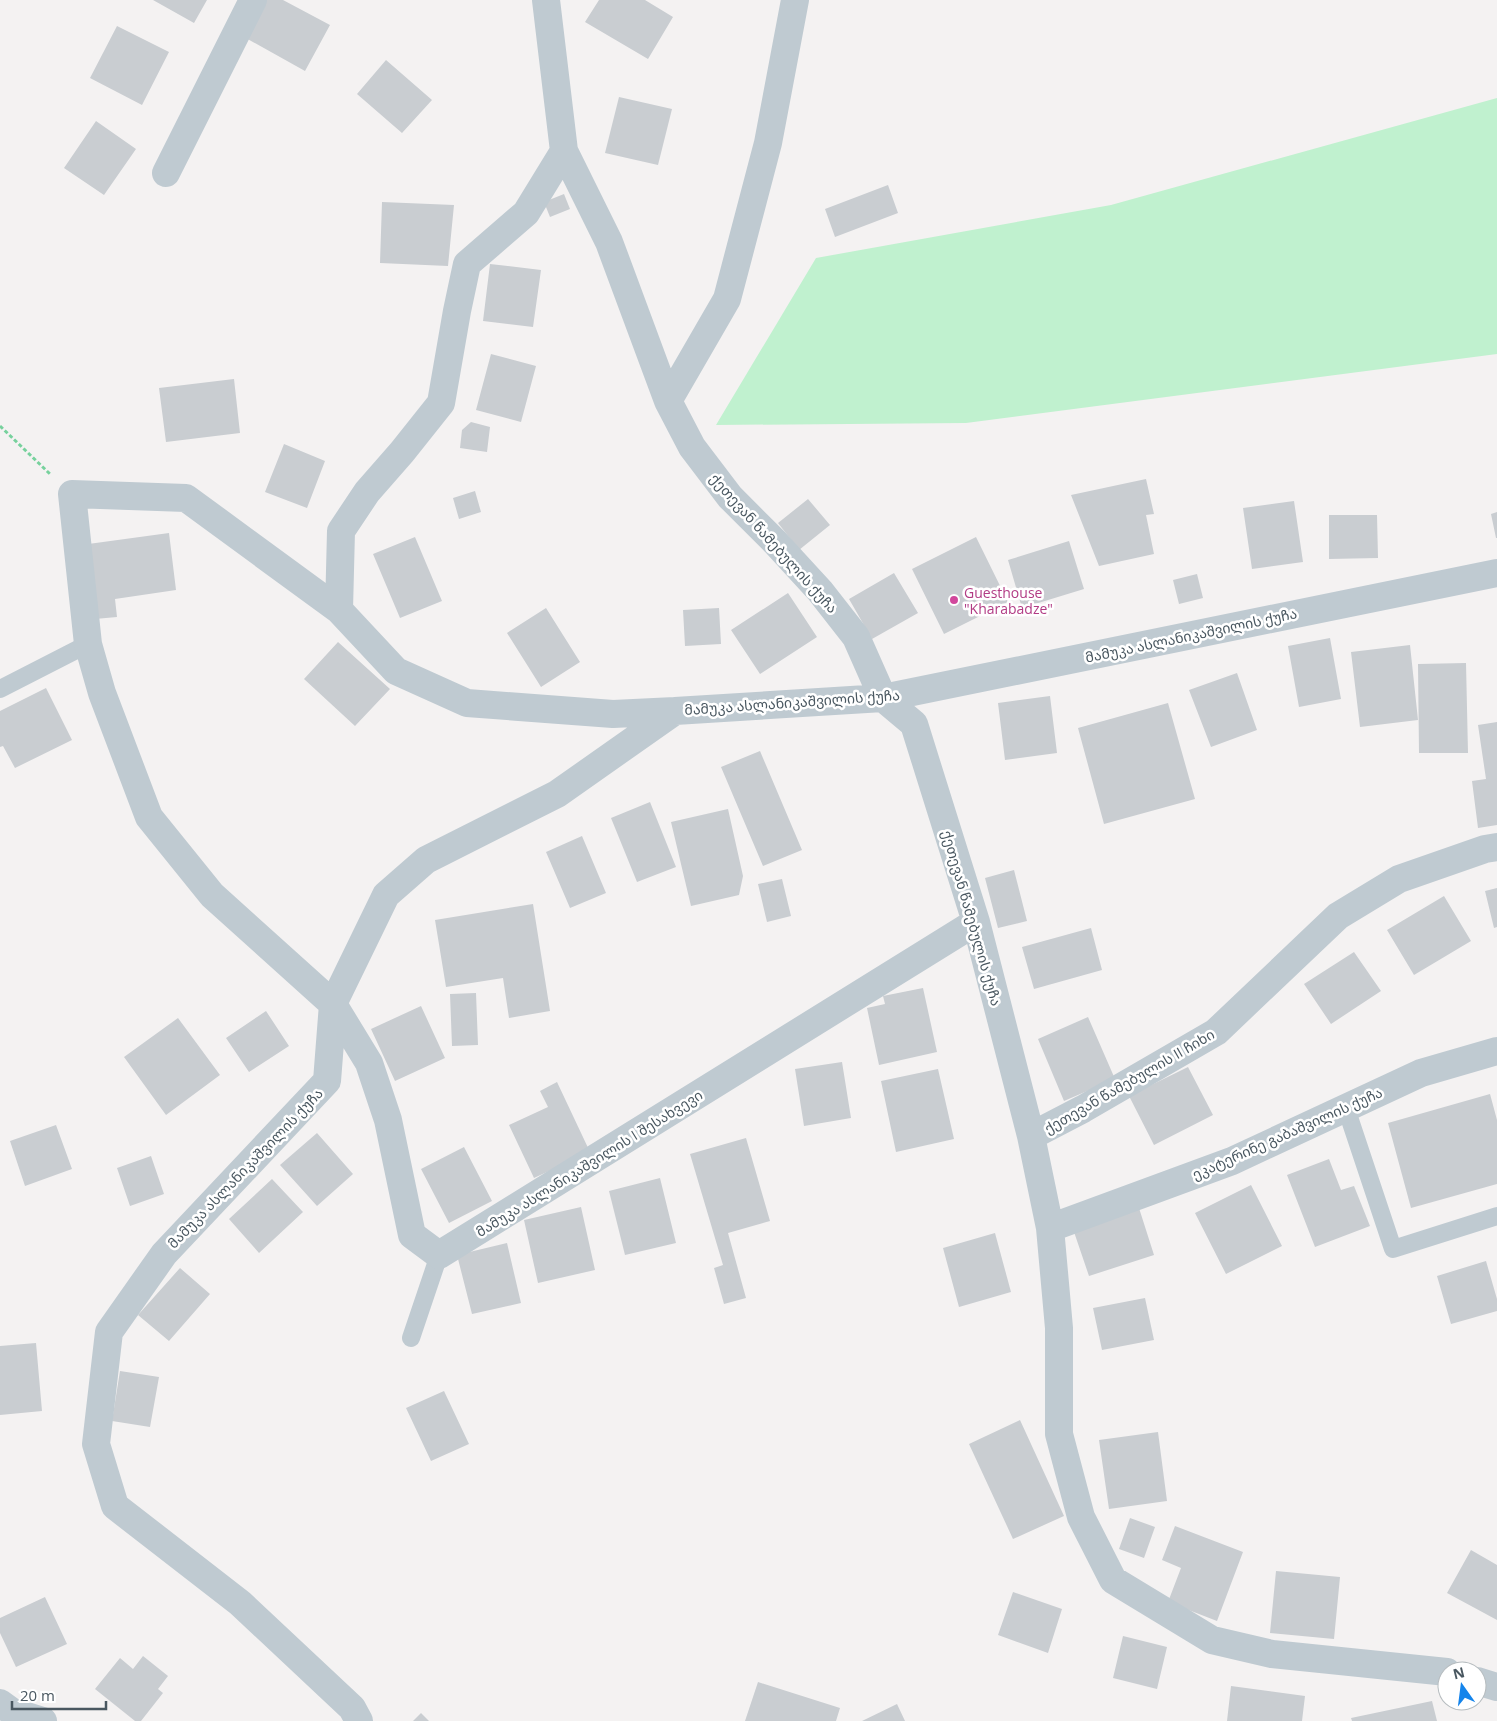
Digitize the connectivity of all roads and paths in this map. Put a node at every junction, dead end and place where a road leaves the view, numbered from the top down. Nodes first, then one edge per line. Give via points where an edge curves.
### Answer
1 (253, 0) edge
2 (546, 0) edge
3 (795, 0) edge
4 (564, 151) junction
5 (166, 173) dead end
6 (668, 401) junction
7 (0, 426) edge
8 (72, 494) junction
9 (1497, 573) edge
10 (339, 610) junction
11 (88, 644) junction
12 (0, 689) edge
13 (882, 698) junction
14 (675, 711) junction
15 (1497, 847) edge
16 (976, 922) junction
17 (333, 1004) junction
18 (1497, 1051) edge
19 (1346, 1108) junction
20 (1031, 1136) junction
21 (1497, 1216) edge
22 (1050, 1228) junction
23 (439, 1256) junction
24 (411, 1338) dead end
25 (1437, 1671) edge
26 (5, 1712) edge
27 (43, 1721) edge
28 (359, 1721) edge

1 - 5 street
2 - 4 street, ქეთევან წამებულის ქუჩა
3 - 6 street via 768,143 727,299
4 - 6 street, ქეთევან წამებულის ქუჩა via 609,242
4 - 10 street via 526,213 467,264 441,403 367,492 341,532
6 - 13 street, ქეთევან წამებულის ქუჩა via 692,447 730,497 820,591 856,637
7 - 8 path
8 - 10 street via 186,498
8 - 11 street
9 - 13 street, მამუკა ასლანიკაშვილის ქუჩა
10 - 14 street via 396,671 467,703 613,714
11 - 12 lane
11 - 17 street via 102,693 148,817 212,895
13 - 14 street, მამუკა ასლანიკაშვილის ქუჩა
13 - 16 street, ქეთევან წამებულის ქუჩა via 914,724
14 - 17 street, მამუკა ასლანიკაშვილის ქუჩა via 557,794 426,860 386,895
15 - 20 street, ქეთევან წამებულის II ჩიხი via 1399,879 1338,916 1216,1032 1083,1110
16 - 20 street, ქეთევან წამებულის ქუჩა
16 - 23 street, მამუკა ასლანიკაშვილის I შესახვევი
17 - 23 street via 369,1063 386,1112 412,1235
17 - 28 street, მამუკა ასლანიკაშვილის ქუჩა via 327,1081 164,1254 109,1332 96,1444 115,1506 240,1603 352,1708
18 - 19 street, ეკატერინე გაბაშვილის ქუჩა via 1421,1073
19 - 21 lane via 1394,1249
19 - 22 street, ეკატერინე გაბაშვილის ქუჩა via 1232,1161
20 - 22 street, ქეთევან წამებულის ქუჩა
22 - 25 street, ქეთევან წამებულის ქუჩა via 1059,1328 1059,1434 1081,1518 1113,1580 1212,1640 1272,1654
23 - 24 lane
26 - 27 street

